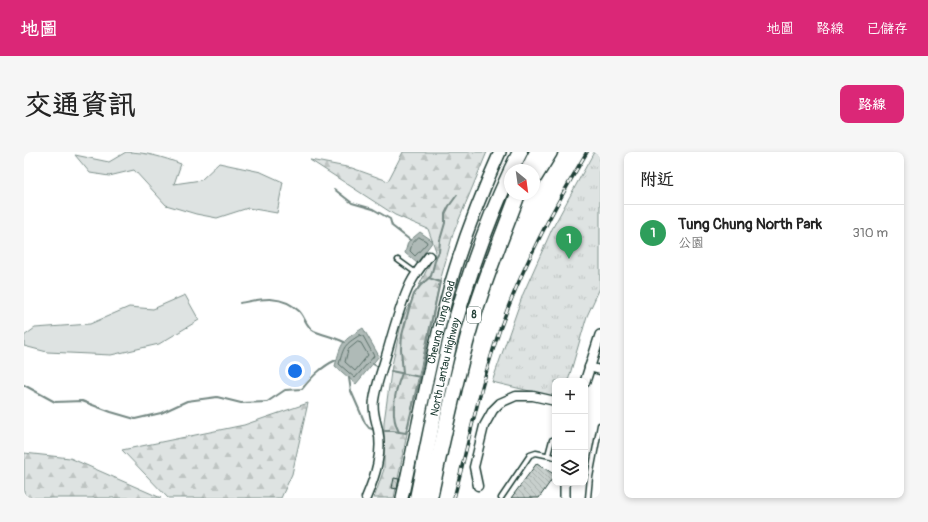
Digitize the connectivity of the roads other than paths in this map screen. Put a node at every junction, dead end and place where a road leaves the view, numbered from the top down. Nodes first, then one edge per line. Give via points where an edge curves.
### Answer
1 (500, 152) edge
2 (520, 152) edge
3 (537, 152) edge
4 (550, 152) edge
5 (514, 164) edge
6 (531, 164) edge
7 (540, 168) edge
8 (504, 186) edge
9 (516, 200) edge
10 (521, 200) edge
11 (509, 220) junction
12 (429, 256) dead end
13 (398, 260) dead end
14 (416, 273) junction
15 (600, 335) edge
16 (597, 353) edge
17 (589, 367) junction
18 (600, 370) edge
19 (586, 378) edge
20 (552, 400) edge
21 (600, 425) edge
22 (552, 440) dead end
23 (548, 455) junction
24 (552, 456) edge
25 (590, 476) junction
26 (596, 477) dead end
27 (478, 486) dead end
28 (565, 486) edge
29 (366, 498) edge
30 (402, 498) edge
31 (417, 498) edge
32 (430, 498) edge
33 (501, 498) edge
34 (565, 498) edge
35 (588, 498) edge

1 - 30 main road, Cheung Tung Road via 472,218 451,282
2 - 5 highway
3 - 6 highway
4 - 7 highway
8 - 31 highway, North Lantau Highway / 8 via 479,249 454,326
9 - 11 highway, North Lantau Highway / 8
10 - 11 highway
11 - 32 highway, North Lantau Highway / 8 via 469,331
12 - 14 street
13 - 14 lane
14 - 29 street via 396,319 374,401 380,446 372,484
15 - 16 street
16 - 17 street
17 - 18 street
17 - 19 street
20 - 27 street via 533,396 516,396 500,403 493,410 484,426 474,467
21 - 25 lane
22 - 23 lane
23 - 24 lane
23 - 33 lane via 530,455
25 - 26 lane
25 - 35 lane
28 - 34 street

